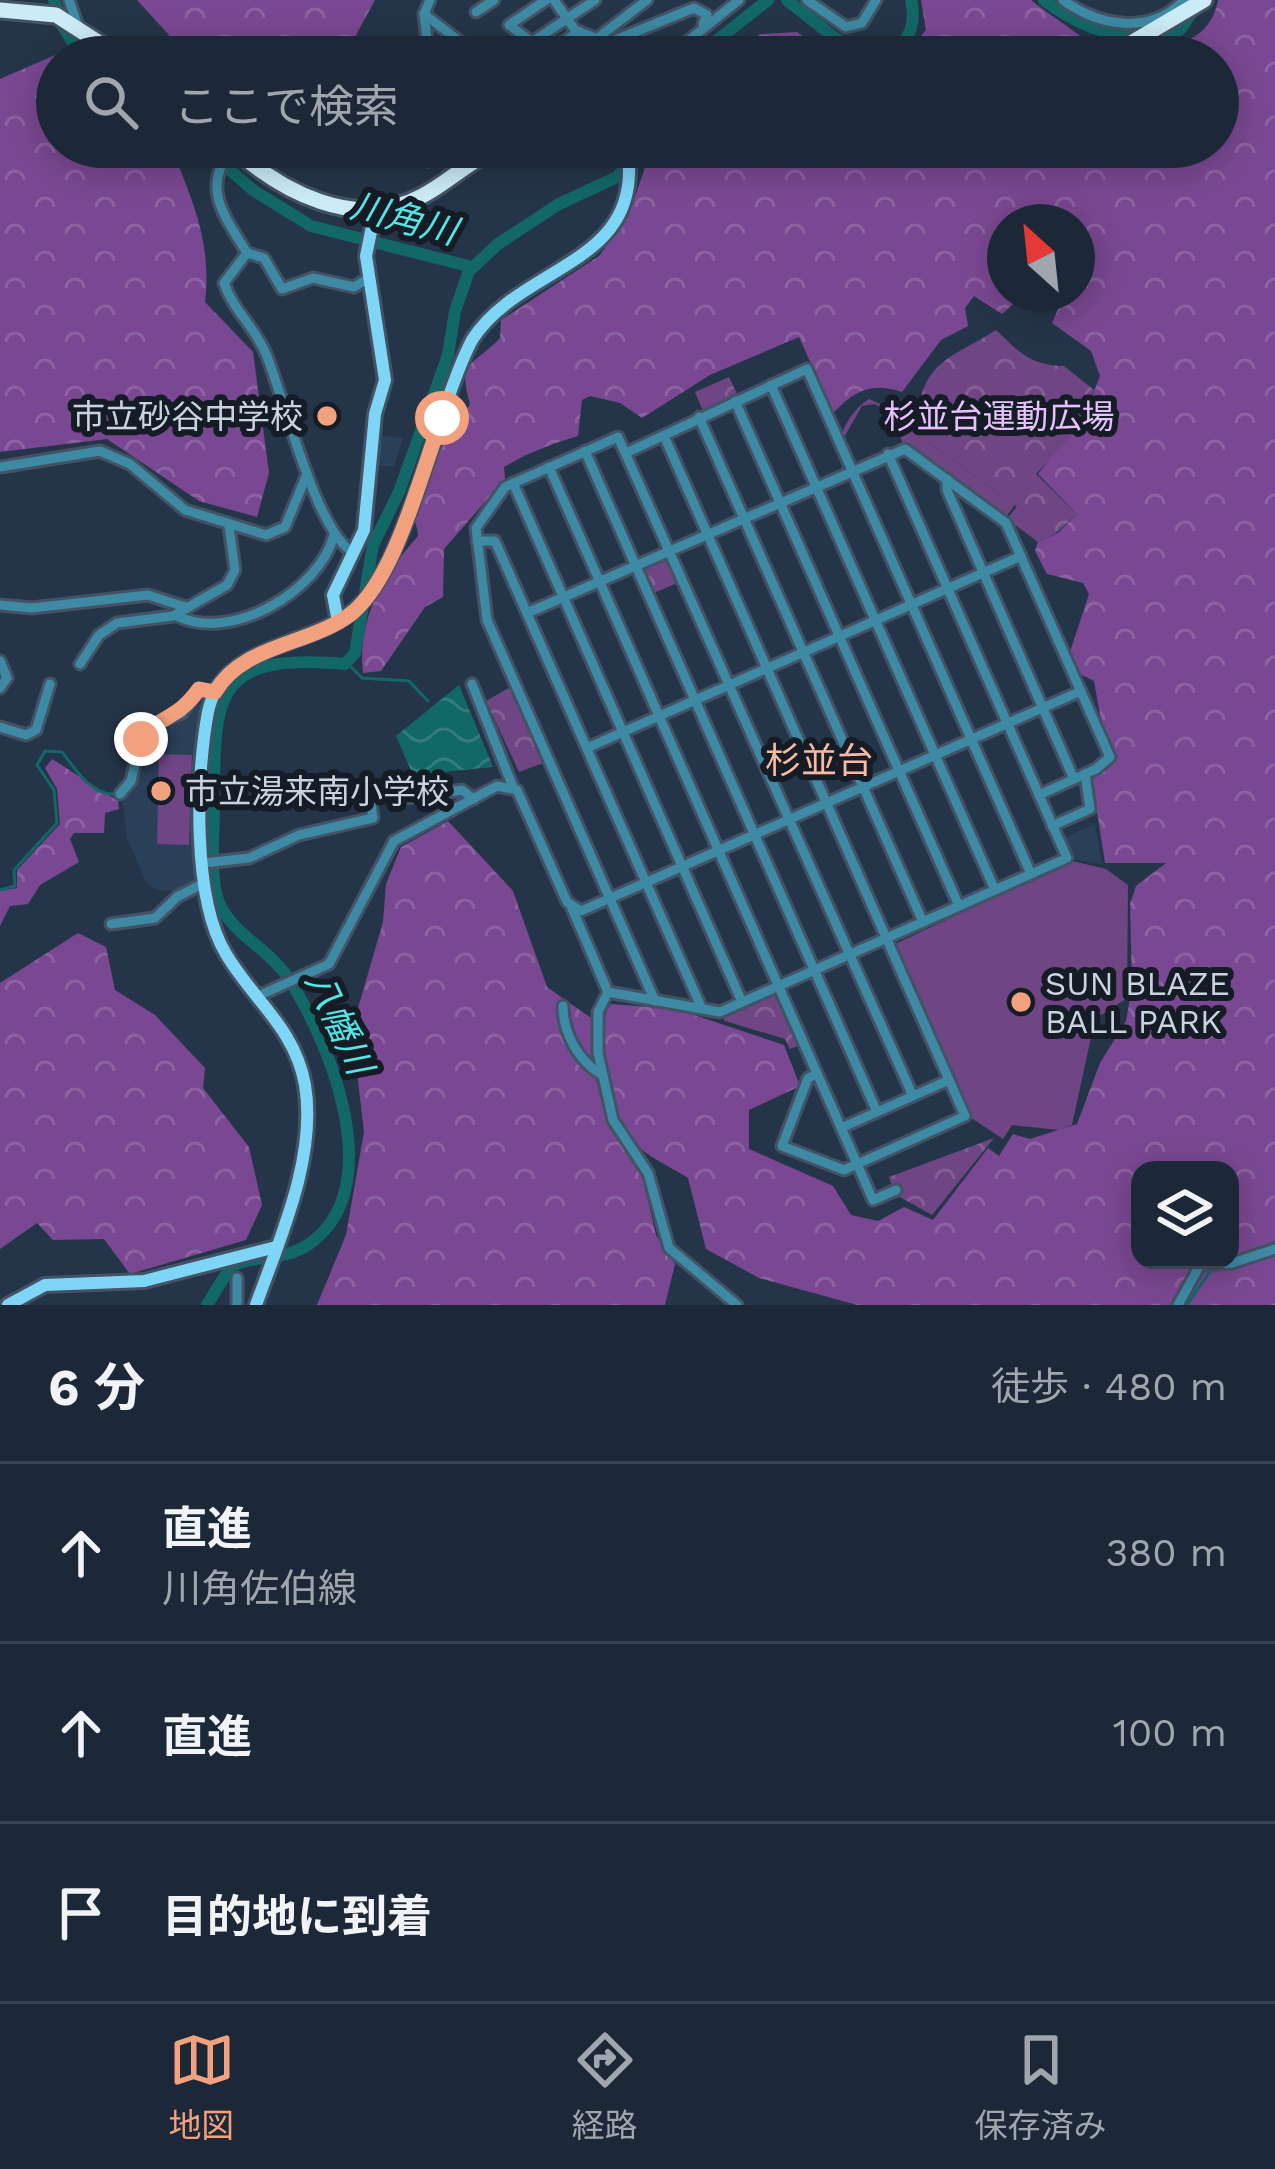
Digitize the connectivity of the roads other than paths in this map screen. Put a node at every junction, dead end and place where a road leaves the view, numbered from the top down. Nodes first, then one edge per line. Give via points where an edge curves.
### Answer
1 (69, 0) edge
2 (430, 0) edge
3 (494, 0) edge
4 (550, 0) edge
5 (595, 0) edge
6 (647, 0) edge
7 (739, 0) edge
8 (807, 0) edge
9 (876, 0) edge
10 (1063, 0) edge
11 (1204, 0) edge
12 (1184, 5) edge
13 (0, 10) edge
14 (476, 12) dead end
15 (424, 14) junction
16 (65, 19) junction
17 (567, 19) junction
18 (704, 25) junction
19 (578, 32) junction
20 (90, 36) edge
21 (427, 36) edge
22 (453, 36) edge
23 (524, 36) edge
24 (541, 36) edge
25 (572, 36) edge
26 (587, 36) edge
27 (598, 36) edge
28 (636, 36) edge
29 (692, 36) edge
30 (1143, 36) edge
31 (219, 168) edge
32 (259, 168) edge
33 (462, 168) edge
34 (629, 168) edge
35 (376, 207) junction
36 (247, 253) junction
37 (369, 278) junction
38 (771, 386) junction
39 (735, 401) junction
40 (699, 417) junction
41 (664, 436) junction
42 (585, 451) junction
43 (628, 452) junction
44 (887, 454) junction
45 (0, 467) edge
46 (549, 467) junction
47 (852, 470) junction
48 (307, 474) junction
49 (947, 479) junction
50 (513, 483) junction
51 (815, 485) junction
52 (779, 501) junction
53 (743, 517) junction
54 (229, 526) junction
55 (707, 533) junction
56 (334, 534) junction
57 (477, 541) junction
58 (671, 549) junction
59 (354, 554) junction
60 (1021, 556) junction
61 (635, 565) junction
62 (983, 572) junction
63 (599, 581) junction
64 (947, 588) junction
65 (563, 597) junction
66 (0, 604) edge
67 (911, 604) junction
68 (185, 607) junction
69 (526, 613) junction
70 (175, 615) junction
71 (315, 615) dead end
72 (344, 618) junction
73 (875, 620) junction
74 (313, 629) junction
75 (839, 636) junction
76 (803, 652) junction
77 (0, 661) edge
78 (80, 664) dead end
79 (767, 668) junction
80 (50, 684) dead end
81 (472, 684) dead end
82 (731, 684) junction
83 (0, 688) edge
84 (1081, 691) junction
85 (215, 692) junction
86 (695, 700) junction
87 (1043, 708) junction
88 (659, 716) junction
89 (1007, 724) junction
90 (0, 727) edge
91 (623, 732) junction
92 (971, 740) junction
93 (586, 748) junction
94 (935, 755) junction
95 (899, 771) junction
96 (1080, 777) junction
97 (513, 787) junction
98 (863, 787) junction
99 (119, 794) dead end
100 (1039, 794) junction
101 (474, 799) junction
102 (826, 803) junction
103 (790, 819) junction
104 (1052, 826) junction
105 (754, 835) junction
106 (718, 851) junction
107 (206, 863) junction
108 (682, 867) junction
109 (1031, 874) junction
110 (204, 883) junction
111 (646, 883) junction
112 (994, 890) junction
113 (610, 899) junction
114 (571, 906) junction
115 (959, 906) junction
116 (923, 922) junction
117 (111, 924) dead end
118 (886, 939) junction
119 (850, 955) junction
120 (814, 970) junction
121 (778, 986) junction
122 (608, 992) junction
123 (263, 994) junction
124 (655, 1001) junction
125 (742, 1003) junction
126 (563, 1006) dead end
127 (702, 1009) junction
128 (601, 1074) junction
129 (817, 1074) junction
130 (949, 1080) junction
131 (914, 1096) junction
132 (877, 1112) junction
133 (841, 1128) junction
134 (857, 1164) junction
135 (896, 1190) dead end
136 (276, 1247) junction
137 (1275, 1249) edge
138 (237, 1278) dead end
139 (1180, 1301) edge
140 (8, 1305) edge
141 (237, 1305) edge
142 (256, 1305) edge
143 (737, 1305) edge

1 - 16 street
2 - 15 street
3 - 14 street
4 - 17 street
4 - 23 street via 509,25
5 - 17 street
6 - 27 street
7 - 18 street
8 - 9 street via 846,26 862,23
10 - 12 street via 1094,20 1141,25
11 - 12 highway
12 - 30 highway
13 - 16 highway
15 - 21 street
15 - 22 street
16 - 20 highway
17 - 19 street
17 - 24 street
18 - 28 street via 699,8
18 - 29 street
19 - 25 street
19 - 26 street
31 - 36 street via 215,197
32 - 35 highway via 295,194
33 - 35 highway via 418,199
34 - 72 main road via 621,211 599,243 500,309 472,340 374,587
35 - 37 main road
36 - 37 street via 264,257 282,289 314,278 346,287
36 - 48 street via 224,283 259,337
37 - 59 main road via 385,380 371,494
38 - 39 street
38 - 47 street via 808,370
38 - 51 street
39 - 40 street
39 - 52 street
40 - 41 street
40 - 53 street
41 - 43 street
41 - 55 street
42 - 43 street via 618,437
42 - 46 street
42 - 61 street
43 - 58 street
44 - 47 street
44 - 49 street via 909,451
44 - 64 street
45 - 54 street via 100,451 130,464 185,510
46 - 50 street
46 - 63 street
47 - 51 street
47 - 67 street
48 - 54 street via 276,533
48 - 56 street
49 - 60 street via 1005,522
49 - 62 street
50 - 57 street via 477,524
50 - 65 street
51 - 52 street
51 - 73 street
52 - 53 street
52 - 75 street
53 - 55 street
53 - 76 street
54 - 68 street via 231,581
55 - 58 street
55 - 79 street
56 - 59 street
56 - 70 street via 310,577 266,611 197,623
57 - 69 street via 495,541
57 - 113 street via 490,629
58 - 61 street
58 - 82 street
59 - 72 main road via 333,595
60 - 62 street
60 - 84 street
61 - 63 street
61 - 86 street
62 - 64 street
62 - 87 street
63 - 65 street
63 - 88 street
64 - 67 street
64 - 89 street
65 - 69 street
65 - 91 street
66 - 68 street via 148,596
67 - 73 street
67 - 92 street
68 - 70 street
69 - 93 street
70 - 78 street via 117,623
71 - 74 street
72 - 74 main road
73 - 75 street
73 - 94 street
74 - 85 main road via 245,661
75 - 76 street
75 - 95 street
76 - 79 street
76 - 98 street
77 - 83 street via 7,678
79 - 82 street
79 - 102 street
80 - 90 street via 36,730
81 - 97 street
82 - 86 street
82 - 103 street
84 - 87 street
84 - 96 street via 1110,757
85 - 99 street via 199,689 179,716 151,727
85 - 107 main road via 202,773
86 - 88 street
86 - 105 street
87 - 89 street
87 - 96 street
88 - 91 street
88 - 106 street
89 - 92 street
89 - 100 street
91 - 93 street
91 - 108 street
92 - 94 street
92 - 109 street
93 - 111 street
94 - 95 street
94 - 112 street
95 - 98 street
95 - 115 street
96 - 100 street
96 - 104 street via 1090,809
97 - 101 street
97 - 114 street
98 - 102 street
98 - 116 street
100 - 104 street
101 - 107 street via 462,790 400,799 375,787 373,818
101 - 123 street via 389,846 332,959
102 - 103 street
102 - 118 street
103 - 105 street
103 - 119 street
104 - 109 street via 1067,858
105 - 106 street
105 - 120 street
106 - 108 street
106 - 121 street
107 - 110 main road
108 - 111 street
108 - 125 street
109 - 112 street
110 - 117 street via 155,918
110 - 123 main road via 219,942
111 - 113 street
111 - 127 street
112 - 115 street
113 - 114 street
113 - 124 street
114 - 122 street
115 - 116 street
116 - 118 street
118 - 119 street
118 - 130 street
119 - 120 street
119 - 131 street
120 - 121 street
120 - 132 street
121 - 125 street
121 - 129 street
122 - 124 street
122 - 128 street via 597,1018
123 - 136 main road via 294,1048 307,1106
124 - 127 street
125 - 127 street
126 - 128 street via 574,1044
128 - 143 street via 617,1130 654,1186 665,1241
129 - 133 street
129 - 134 street via 808,1078 782,1146 844,1170
130 - 131 street
130 - 134 street via 965,1116
131 - 132 street
132 - 133 street
133 - 134 street
134 - 135 street via 873,1200
136 - 140 main road via 136,1282 52,1284
136 - 142 main road
137 - 139 street via 1200,1265
138 - 141 street

